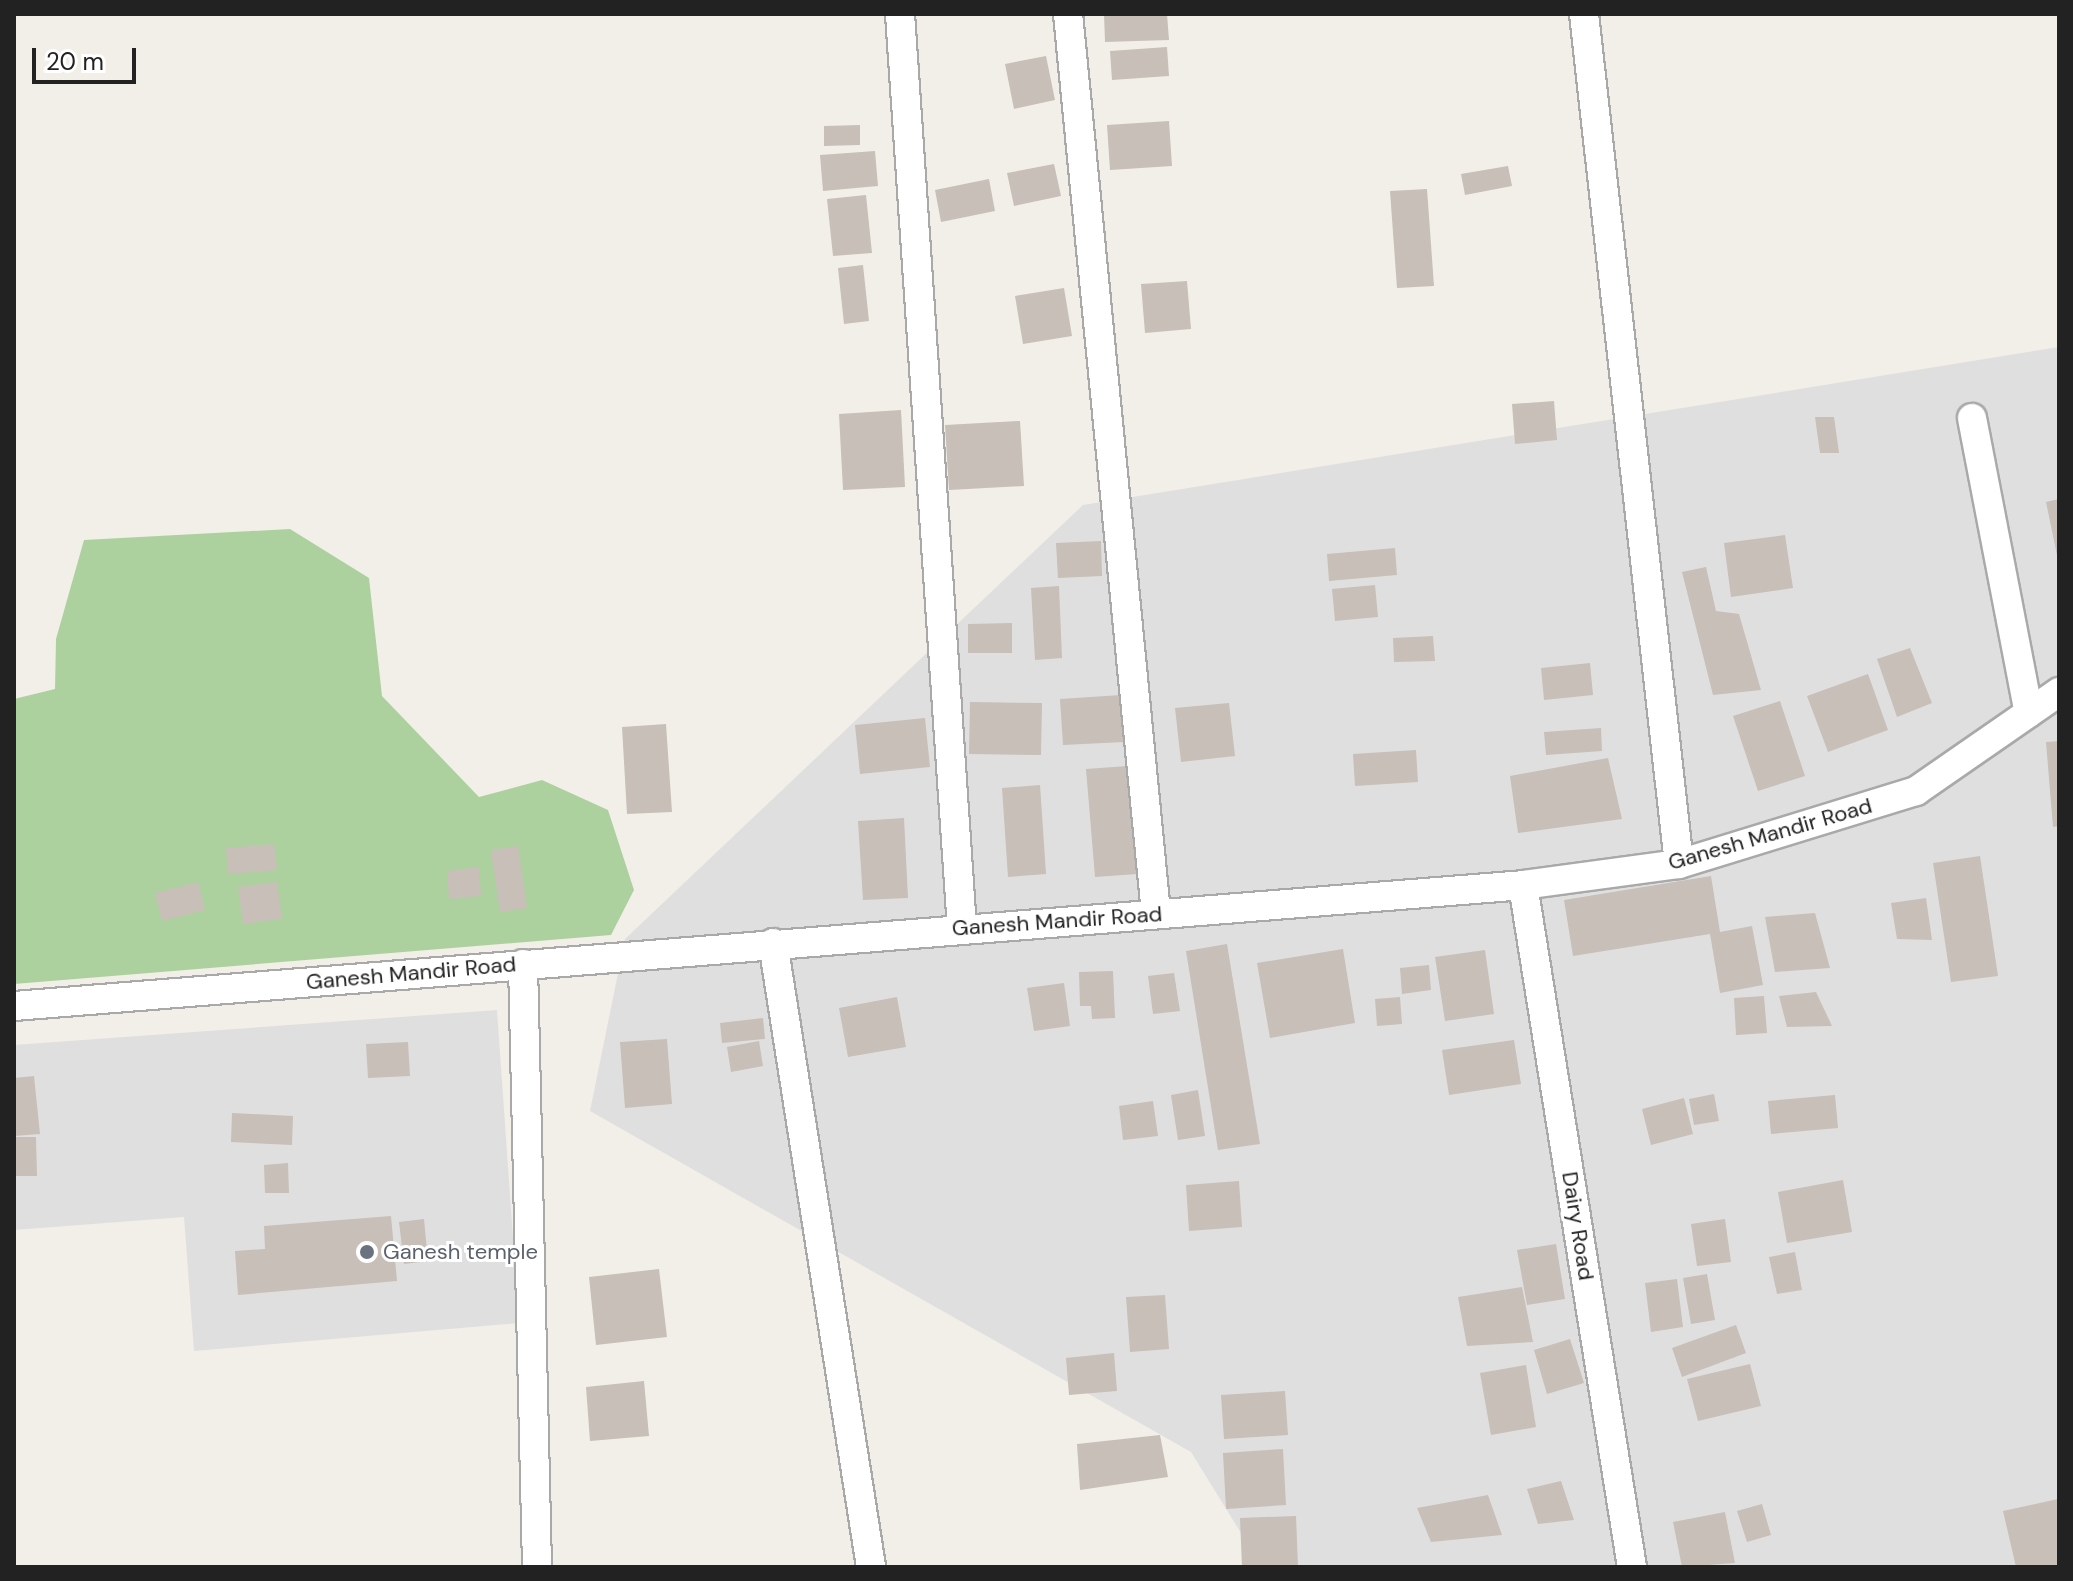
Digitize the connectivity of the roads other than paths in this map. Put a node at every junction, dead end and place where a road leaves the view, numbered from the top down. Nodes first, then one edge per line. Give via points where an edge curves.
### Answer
1 (900, 14) edge
2 (1068, 14) edge
3 (1584, 14) edge
4 (1972, 418) dead end
5 (2059, 692) edge
6 (2029, 713) junction
7 (1679, 864) junction
8 (1523, 885) junction
9 (1156, 913) junction
10 (962, 928) junction
11 (773, 943) junction
12 (523, 964) junction
13 (14, 1006) edge
14 (537, 1567) edge
15 (871, 1567) edge
16 (1632, 1567) edge

1 - 10 street
2 - 9 street
3 - 7 street
4 - 6 street
5 - 6 street, Ganesh Mandir Road
6 - 7 street, Ganesh Mandir Road via 1916,791
7 - 8 street, Ganesh Mandir Road
8 - 9 street, Ganesh Mandir Road
8 - 16 street, Dairy Road
9 - 10 street, Ganesh Mandir Road
10 - 11 street, Ganesh Mandir Road
11 - 12 street, Ganesh Mandir Road
11 - 15 street
12 - 13 street, Ganesh Mandir Road
12 - 14 street

